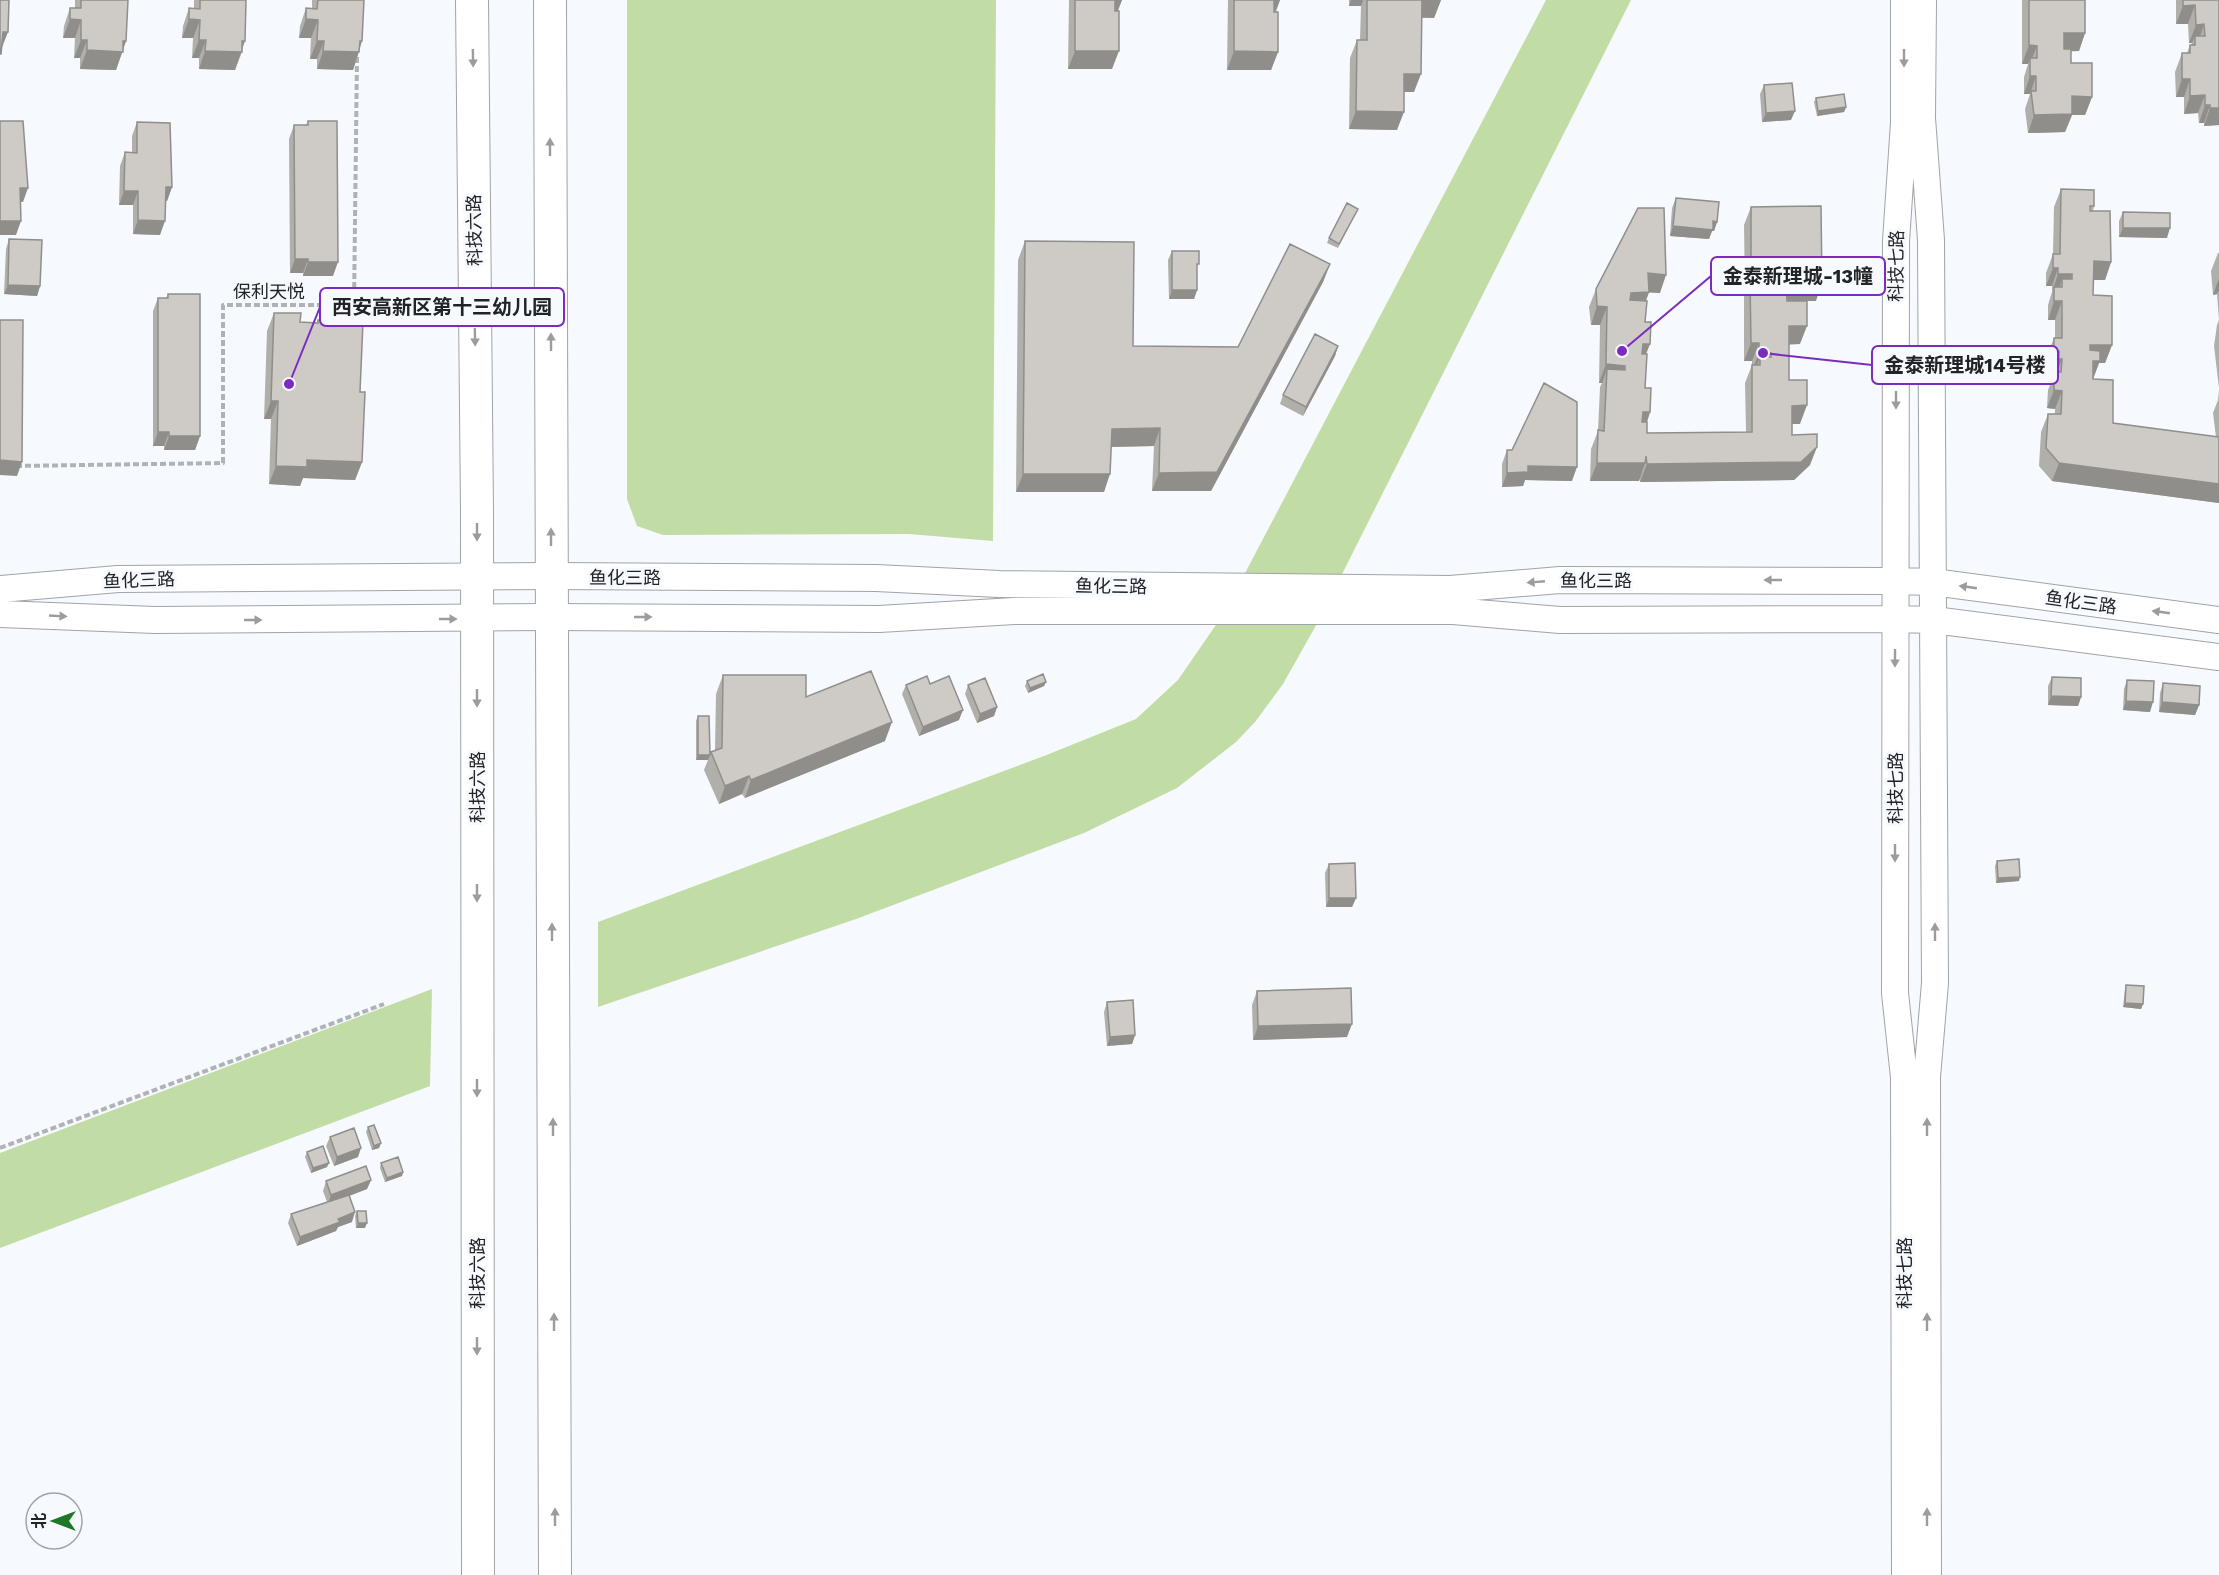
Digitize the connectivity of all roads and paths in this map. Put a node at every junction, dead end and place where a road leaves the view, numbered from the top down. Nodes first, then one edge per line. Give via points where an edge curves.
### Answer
1 (472, 0) edge
2 (550, 0) edge
3 (1904, 0) edge
4 (1923, 0) edge
5 (357, 47) edge
6 (12, 466) edge
7 (551, 576) junction
8 (477, 579) junction
9 (1813, 581) junction
10 (1895, 581) junction
11 (1933, 582) junction
12 (0, 589) edge
13 (2022, 594) junction
14 (0, 614) edge
15 (551, 617) junction
16 (477, 618) junction
17 (1813, 619) junction
18 (1895, 619) junction
19 (1934, 620) junction
20 (2219, 620) edge
21 (2018, 631) junction
22 (2219, 657) edge
23 (384, 1004) dead end
24 (0, 1148) edge
25 (478, 1575) edge
26 (555, 1575) edge
27 (1905, 1575) edge
28 (1928, 1575) edge

1 -> 8 main road, 科技六路
7 -> 2 main road
3 -> 10 street, 科技七路 via 1904,123 1896,241
4 - 11 street, 科技七路 via 1922,118 1931,240
5 - 6 path, 保利天悦 via 354,305 223,305 223,463
7 - 8 street, 鱼化三路
9 -> 7 street, 鱼化三路 via 1560,580 1438,589
7 - 15 main road
8 - 12 street, 鱼化三路 via 118,579
8 - 16 main road, 科技六路
9 - 10 street, 鱼化三路
9 - 17 street
10 - 11 street, 鱼化三路
10 - 18 street, 科技七路
13 -> 11 street, 鱼化三路
11 - 19 street, 科技七路
20 -> 13 street, 鱼化三路
13 - 21 street
14 -> 16 street, 鱼化三路 via 155,620
15 - 16 street, 鱼化三路
15 -> 17 street, 鱼化三路 via 879,619 1014,611 1441,611 1560,620
26 -> 15 main road
16 -> 25 main road, 科技六路
17 - 18 street, 鱼化三路
18 - 19 street, 鱼化三路
18 -> 27 street, 科技七路 via 1895,993 1904,1077
19 - 21 street, 鱼化三路
28 -> 19 street, 科技七路 via 1927,1077 1935,984
21 - 22 street, 鱼化三路
23 - 24 path

